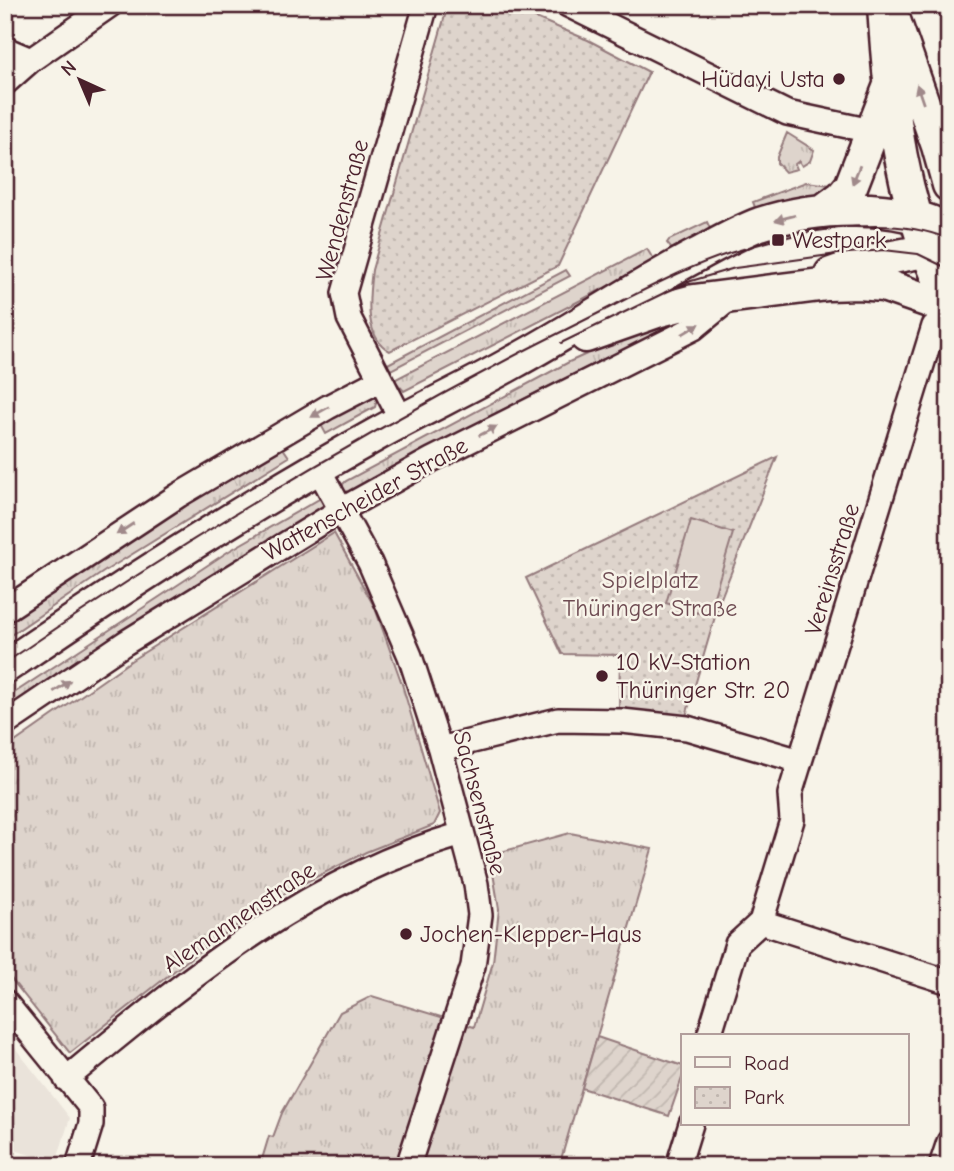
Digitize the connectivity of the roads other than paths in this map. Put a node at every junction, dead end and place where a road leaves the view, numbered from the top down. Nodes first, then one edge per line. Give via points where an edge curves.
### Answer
1 (110, 5) edge
2 (426, 5) edge
3 (568, 5) edge
4 (884, 5) edge
5 (889, 5) edge
6 (5, 49) edge
7 (31, 60) junction
8 (5, 83) edge
9 (889, 88) junction
10 (871, 131) junction
11 (949, 185) edge
12 (823, 211) junction
13 (938, 231) edge
14 (796, 286) junction
15 (736, 294) junction
16 (949, 299) edge
17 (949, 308) edge
18 (949, 316) edge
19 (512, 363) junction
20 (380, 380) junction
21 (401, 421) junction
22 (318, 468) junction
23 (341, 510) junction
24 (5, 610) edge
25 (5, 667) edge
26 (5, 724) edge
27 (440, 749) junction
28 (800, 761) junction
29 (462, 834) junction
30 (761, 922) junction
31 (949, 982) edge
32 (5, 1002) edge
33 (710, 1034) edge
34 (66, 1079) junction
35 (690, 1126) edge
36 (949, 1142) edge
37 (78, 1166) edge
38 (408, 1166) edge
39 (678, 1166) edge
40 (941, 1166) edge

1 - 7 street
2 - 20 street, Wendenstraße via 344,293 349,318
3 - 10 street via 787,113
4 - 9 main road
11 -> 5 main road
6 - 7 street
7 - 8 street
9 - 10 main road
9 - 13 main road via 902,168
10 -> 12 main road via 851,186
12 - 13 main road, Wattenscheider Straße via 877,210
12 -> 19 main road, Wattenscheider Straße via 759,225 727,239
13 - 14 main road, Wattenscheider Straße
13 - 16 main road
14 - 15 main road, Wattenscheider Straße
14 - 17 main road, Wattenscheider Straße via 884,285
15 - 19 main road, Wattenscheider Straße via 660,310
23 -> 15 street, Wattenscheider Straße via 694,328
18 - 28 street, Vereinsstraße via 934,326
19 - 21 main road, Wattenscheider Straße
20 - 21 street, Wendenstraße
20 -> 24 street via 179,495
21 - 22 main road, Wattenscheider Straße
22 - 23 street, Sachsenstraße
22 - 25 main road, Wattenscheider Straße via 174,555
26 -> 23 street, Wattenscheider Straße via 125,643
23 - 27 street, Sachsenstraße via 396,620
27 - 28 street via 558,720 622,721 687,728
27 - 29 street, Sachsenstraße
28 - 30 street, Vereinsstraße via 790,794 792,820
29 - 34 street, Alemannenstraße via 375,864 279,916 183,983
29 - 38 street, Sachsenstraße via 480,915 473,966
30 - 31 street
30 - 33 street, Vereinsstraße via 737,944
32 - 34 street
34 - 37 street via 91,1108
35 - 39 street
36 - 40 street

